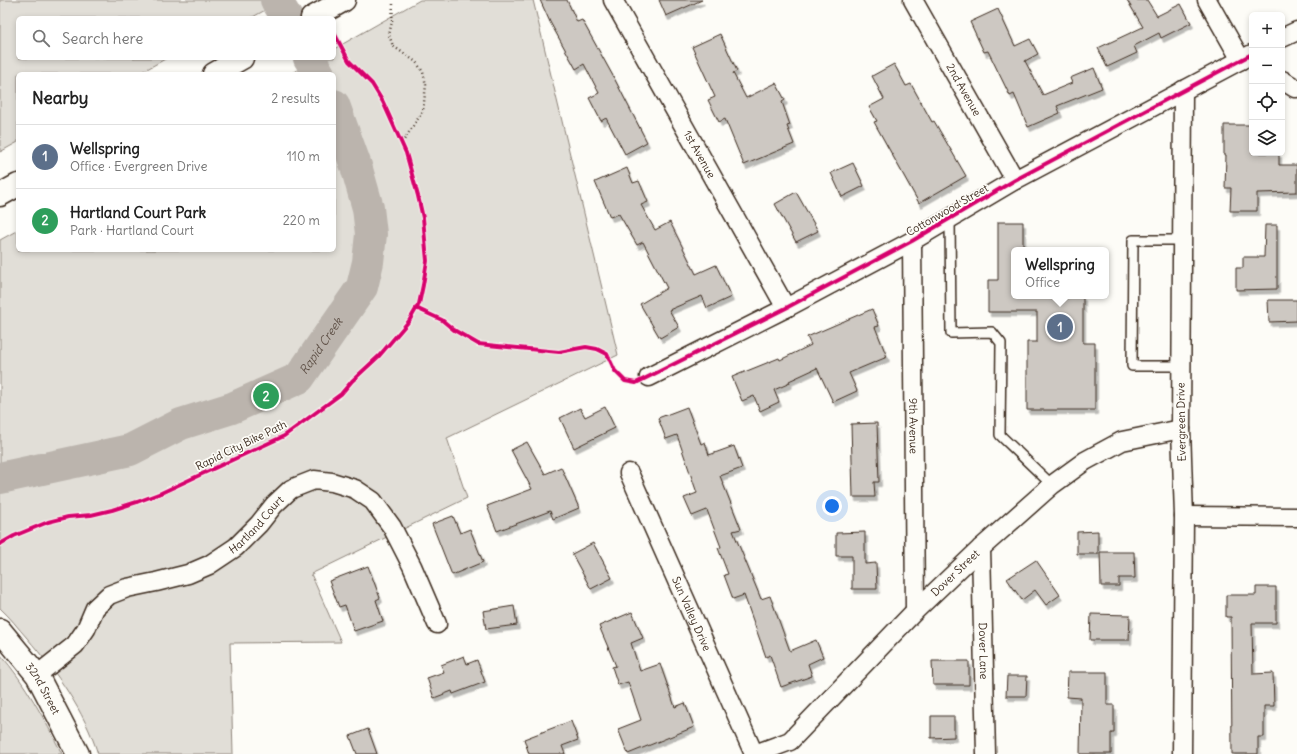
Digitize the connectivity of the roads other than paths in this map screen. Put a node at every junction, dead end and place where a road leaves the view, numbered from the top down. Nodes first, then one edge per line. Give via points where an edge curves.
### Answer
1 (344, 0) edge
2 (613, 0) edge
3 (913, 0) edge
4 (1207, 0) edge
5 (316, 16) edge
6 (1297, 31) edge
7 (1285, 37) edge
8 (1246, 57) edge
9 (238, 60) edge
10 (218, 72) edge
11 (1285, 82) edge
12 (1297, 88) edge
13 (1183, 90) junction
14 (1015, 180) junction
15 (16, 186) edge
16 (0, 195) edge
17 (950, 218) junction
18 (1182, 240) junction
19 (912, 241) junction
20 (786, 308) junction
21 (1181, 366) junction
22 (648, 377) dead end
23 (1181, 429) junction
24 (629, 473) dead end
25 (1052, 485) junction
26 (1184, 516) junction
27 (1297, 517) edge
28 (980, 548) junction
29 (915, 611) junction
30 (437, 624) dead end
31 (0, 630) edge
32 (37, 674) junction
33 (78, 754) edge
34 (755, 754) edge
35 (986, 754) edge
36 (1182, 754) edge

1 - 5 street
2 - 20 street, 1st Avenue
3 - 14 street, 2nd Avenue
4 - 8 street
6 - 7 street
8 - 13 street, Cottonwood Street
9 - 10 street
11 - 12 street
13 - 14 street, Cottonwood Street
13 - 18 street, Evergreen Drive
14 - 17 street, Cottonwood Street
15 - 16 street
17 - 19 street, Cottonwood Street
17 - 25 lane via 951,333 992,332 1001,343 1000,435
18 - 21 street, Evergreen Drive
18 - 21 lane via 1133,240 1132,366
19 - 20 street, Cottonwood Street
19 - 29 street, 9th Avenue
20 - 22 street, Cottonwood Street
21 - 23 street, Evergreen Drive
23 - 25 street, Dover Street via 1122,442 1085,461
23 - 26 street, Evergreen Drive
24 - 34 street, Sun Valley Drive
25 - 28 street, Dover Street
26 - 27 street
26 - 36 street, Evergreen Drive
28 - 29 street, Dover Street
28 - 35 street, Dover Lane
29 - 34 street, Dover Street via 790,740
30 - 32 street, Hartland Court via 392,527 373,501 355,489 314,480 291,489 274,504 236,548 209,565 188,574 127,588 110,595 95,608 86,629 75,645
31 - 32 street, 32nd Street
32 - 33 street, 32nd Street

